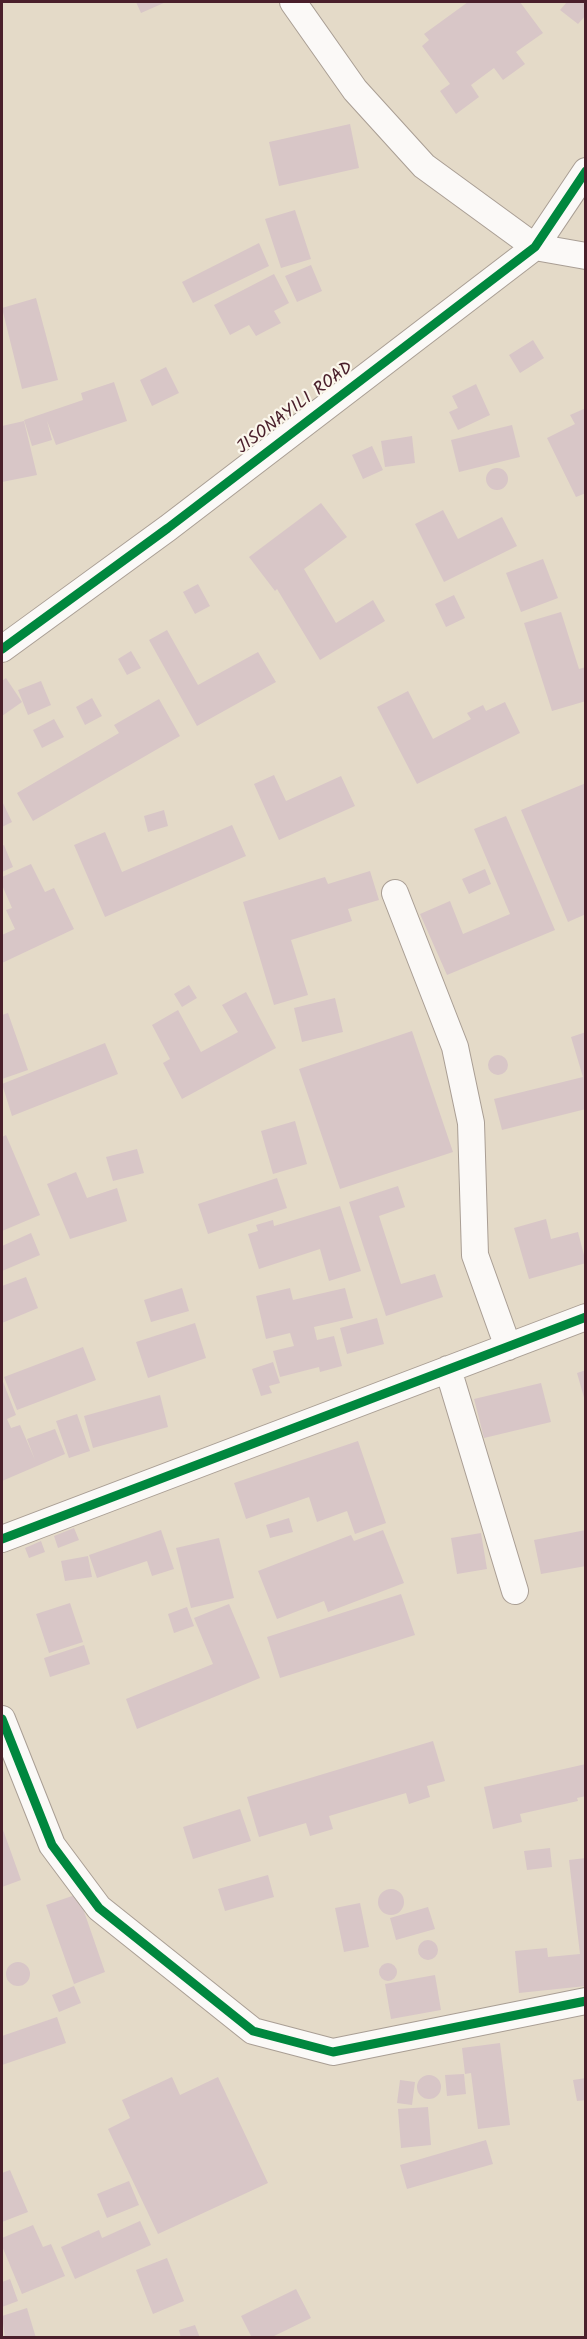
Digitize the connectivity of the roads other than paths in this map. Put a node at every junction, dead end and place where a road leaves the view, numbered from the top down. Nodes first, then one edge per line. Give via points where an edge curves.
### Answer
1 (293, 2) edge
2 (585, 171) edge
3 (535, 247) junction
4 (585, 256) edge
5 (2, 649) edge
6 (395, 893) dead end
7 (585, 1317) edge
8 (508, 1347) junction
9 (448, 1369) junction
10 (2, 1539) edge
11 (515, 1592) dead end
12 (2, 1719) edge
13 (585, 2001) edge

1 - 3 street via 355,90 424,166
2 - 3 street, JISONAYILI ROAD
3 - 4 street
3 - 5 street, JISONAYILI ROAD via 168,528
6 - 8 street via 455,1047 471,1123 475,1255
7 - 8 street
8 - 9 street
9 - 10 street
9 - 11 street
12 - 13 street via 52,1845 99,1908 254,2031 333,2052

